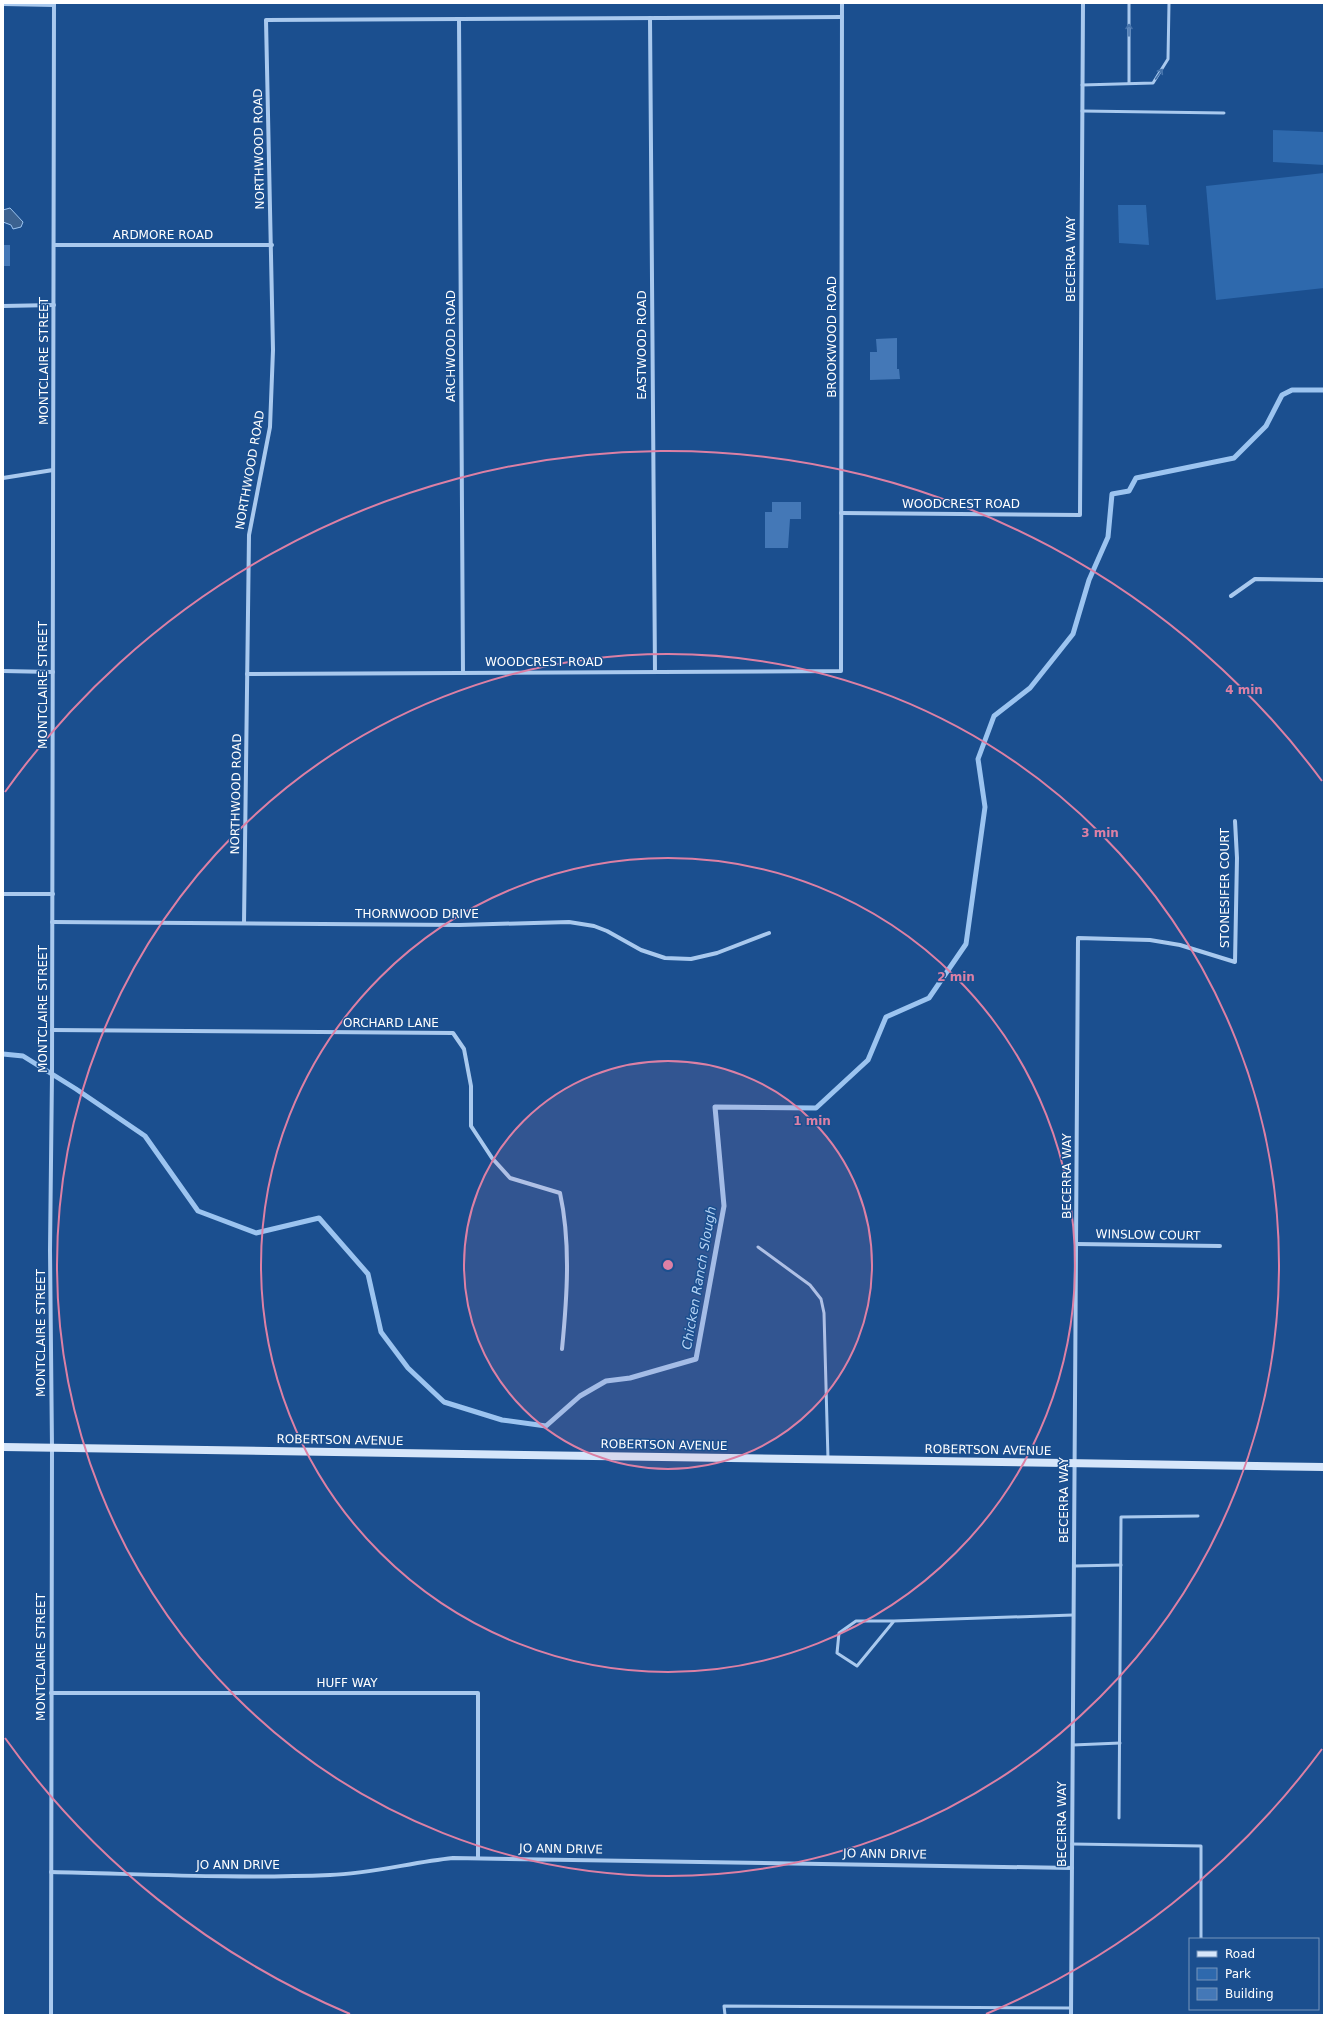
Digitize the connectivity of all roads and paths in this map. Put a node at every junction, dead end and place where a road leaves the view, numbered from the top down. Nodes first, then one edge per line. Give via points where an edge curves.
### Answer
1 (842, 3) edge
2 (1083, 3) edge
3 (1129, 3) edge
4 (1169, 3) edge
5 (3, 4) edge
6 (54, 4) edge
7 (842, 17) junction
8 (650, 18) junction
9 (459, 19) junction
10 (1129, 83) junction
11 (1082, 85) junction
12 (1082, 111) junction
13 (1224, 113) dead end
14 (54, 245) junction
15 (272, 245) junction
16 (54, 305) junction
17 (3, 306) edge
18 (53, 470) junction
19 (3, 478) edge
20 (841, 513) junction
21 (1080, 515) joint
22 (1324, 580) edge
23 (1231, 596) dead end
24 (3, 671) edge
25 (841, 671) joint
26 (53, 672) junction
27 (655, 672) junction
28 (463, 673) junction
29 (247, 674) junction
30 (1235, 821) dead end
31 (3, 894) edge
32 (53, 894) junction
33 (52, 922) junction
34 (244, 923) junction
35 (769, 933) dead end
36 (1078, 938) joint
37 (52, 1030) junction
38 (1076, 1244) junction
39 (1220, 1246) dead end
40 (758, 1247) dead end
41 (562, 1349) dead end
42 (3, 1447) edge
43 (52, 1448) junction
44 (828, 1459) junction
45 (1074, 1463) junction
46 (1324, 1467) edge
47 (1198, 1516) dead end
48 (1121, 1565) junction
49 (1074, 1566) junction
50 (1073, 1615) junction
51 (894, 1621) junction
52 (51, 1693) junction
53 (1120, 1743) junction
54 (1073, 1745) junction
55 (1119, 1818) dead end
56 (1072, 1844) junction
57 (478, 1858) junction
58 (1072, 1868) junction
59 (51, 1872) junction
60 (1201, 1938) edge
61 (1071, 2008) junction
62 (50, 2015) edge
63 (725, 2015) edge
64 (1071, 2015) edge

1 - 7 street, BROOKWOOD ROAD
2 - 11 street, BECERRA WAY
10 -> 3 lane
10 -> 4 lane via 1153,83 1168,59
5 - 6 street
6 - 14 street, MONTCLAIRE STREET
7 - 8 street
7 - 20 street, BROOKWOOD ROAD
8 - 9 street
8 - 27 street, EASTWOOD ROAD
9 - 15 street, NORTHWOOD ROAD via 266,20
9 - 28 street, ARCHWOOD ROAD
10 - 11 lane
11 - 12 street, BECERRA WAY
12 - 13 lane
12 - 21 street, BECERRA WAY
14 - 15 street, ARDMORE ROAD
14 - 16 street, MONTCLAIRE STREET
15 - 29 street, NORTHWOOD ROAD via 273,350 270,427 249,535
16 - 17 street
16 - 18 street, MONTCLAIRE STREET
18 - 19 street
18 - 26 street, MONTCLAIRE STREET
20 - 21 street, WOODCREST ROAD
20 - 25 street, BROOKWOOD ROAD
22 - 23 street via 1256,579
24 - 26 street
25 - 27 street, WOODCREST ROAD
26 - 32 street, MONTCLAIRE STREET
27 - 28 street, WOODCREST ROAD
28 - 29 street, WOODCREST ROAD
29 - 34 street, NORTHWOOD ROAD
30 - 36 street, STONESIFER COURT via 1235,962 1150,940
31 - 32 street
32 - 33 street, MONTCLAIRE STREET
33 - 34 street, THORNWOOD DRIVE
33 - 37 street, MONTCLAIRE STREET
34 - 35 street, THORNWOOD DRIVE via 459,925 569,922 594,926 641,950 666,958 691,959 717,953
36 - 38 street, BECERRA WAY
37 - 41 street, ORCHARD LANE via 453,1033 464,1049 470,1086 471,1126 492,1158 510,1178 560,1193 564,1210 567,1286
37 - 43 street, MONTCLAIRE STREET
38 - 39 street, WINSLOW COURT
38 - 45 street, BECERRA WAY
40 - 44 lane via 810,1285 821,1299 824,1313
42 - 43 street, ROBERTSON AVENUE
43 - 44 street, ROBERTSON AVENUE
43 - 52 street, MONTCLAIRE STREET
44 - 45 street, ROBERTSON AVENUE
45 - 46 street, ROBERTSON AVENUE
45 - 49 street, BECERRA WAY
47 - 48 lane via 1121,1517
48 - 49 lane
48 - 53 lane
49 - 50 street, BECERRA WAY
50 - 51 lane
50 - 54 street, BECERRA WAY
51 - 51 lane via 857,1666 837,1654 839,1633 856,1621
52 - 57 street, HUFF WAY via 478,1693
52 - 59 street, MONTCLAIRE STREET
53 - 54 lane
53 - 55 lane
54 - 56 street, BECERRA WAY
56 - 58 street, BECERRA WAY
56 - 60 lane via 1201,1846
57 - 58 street, JO ANN DRIVE
57 - 59 street, JO ANN DRIVE via 425,1861 368,1872 331,1875
58 - 61 street, BECERRA WAY
59 - 62 street, MONTCLAIRE STREET
61 - 63 lane via 724,2006
61 - 64 street, BECERRA WAY

